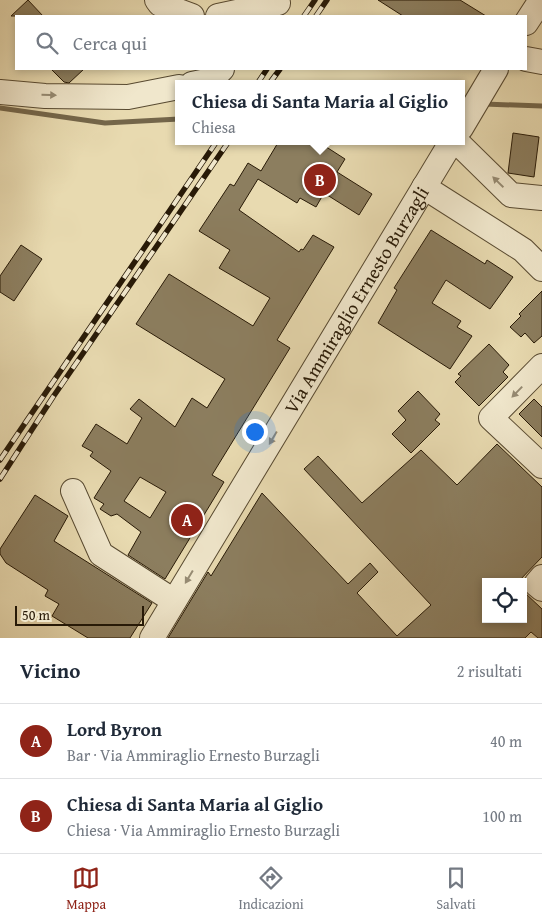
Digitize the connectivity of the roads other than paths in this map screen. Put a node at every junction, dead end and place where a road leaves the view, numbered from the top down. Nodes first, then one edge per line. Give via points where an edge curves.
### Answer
1 (157, 0) edge
2 (541, 0) edge
3 (276, 7) edge
4 (190, 15) edge
5 (224, 15) edge
6 (527, 21) edge
7 (527, 59) edge
8 (542, 62) edge
9 (221, 70) edge
10 (495, 70) edge
11 (211, 80) edge
12 (175, 88) edge
13 (0, 92) edge
14 (465, 121) edge
15 (451, 145) edge
16 (458, 145) edge
17 (424, 187) junction
18 (542, 198) edge
19 (542, 269) edge
20 (542, 366) edge
21 (542, 466) edge
22 (73, 491) dead end
23 (542, 577) edge
24 (542, 589) edge
25 (174, 601) junction
26 (152, 638) edge

1 - 4 street
2 - 6 street
3 - 5 street
7 - 8 street
9 - 11 street
10 - 14 street
13 -> 12 street via 128,97
15 - 17 street, Via Ammiraglio Ernesto Burzagli
18 -> 16 street via 511,194
17 - 19 street via 523,250
17 -> 25 street, Via Ammiraglio Ernesto Burzagli
20 -> 21 street via 491,418
22 - 25 street via 101,554
23 - 24 street via 536,584
25 - 26 street, Via Ammiraglio Ernesto Burzagli

